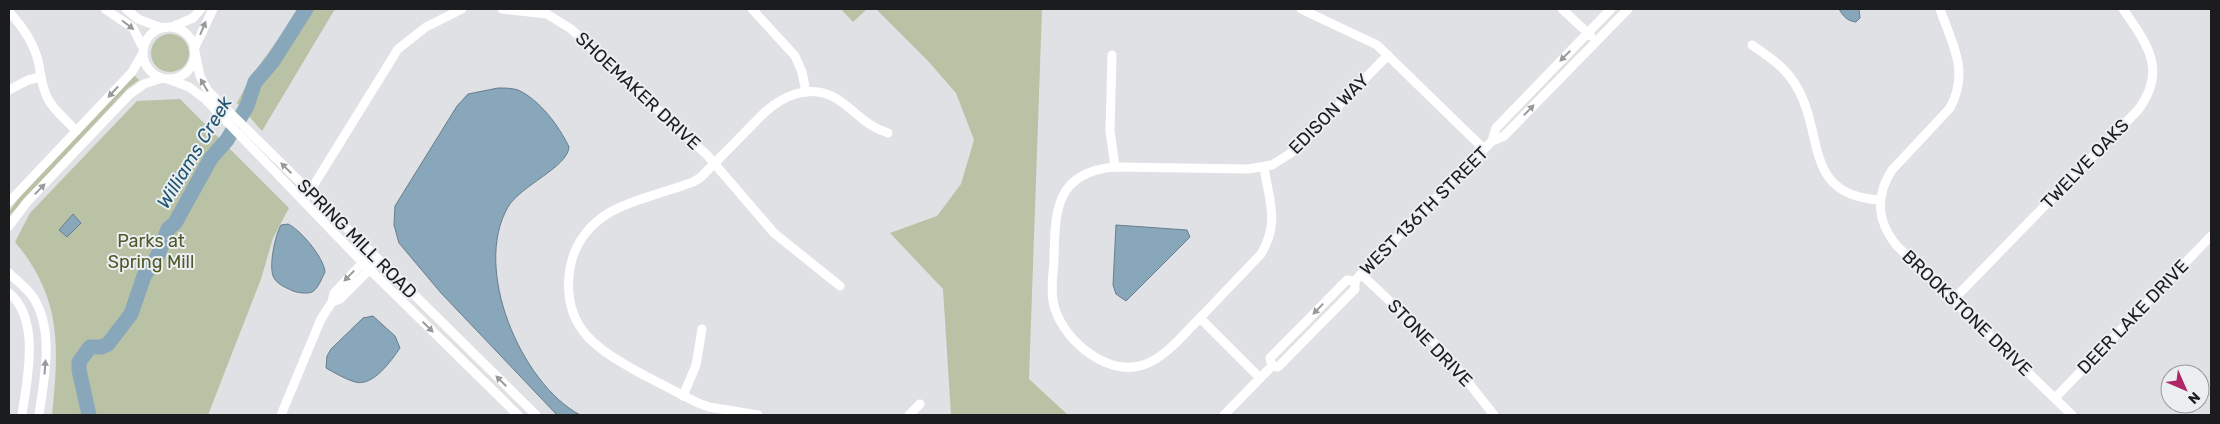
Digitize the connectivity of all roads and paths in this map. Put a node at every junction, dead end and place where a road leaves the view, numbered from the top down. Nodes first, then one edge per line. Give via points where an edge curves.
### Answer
1 (105, 9) edge
2 (126, 9) edge
3 (201, 9) edge
4 (213, 9) edge
5 (462, 9) edge
6 (502, 9) edge
7 (752, 9) edge
8 (1301, 9) edge
9 (1562, 9) edge
10 (1611, 9) edge
11 (1628, 9) edge
12 (1940, 9) edge
13 (2123, 9) edge
14 (9, 12) edge
15 (166, 28) junction
16 (1587, 33) junction
17 (1596, 42) junction
18 (1752, 44) dead end
19 (143, 51) junction
20 (195, 51) junction
21 (1112, 55) dead end
22 (1388, 55) junction
23 (41, 78) junction
24 (165, 79) junction
25 (9, 90) edge
26 (806, 92) junction
27 (224, 114) junction
28 (76, 131) junction
29 (888, 133) dead end
30 (249, 139) junction
31 (1492, 141) junction
32 (1484, 149) junction
33 (714, 164) junction
34 (1115, 167) junction
35 (1264, 167) junction
36 (309, 191) junction
37 (1880, 200) junction
38 (9, 202) edge
39 (303, 202) junction
40 (9, 226) edge
41 (2211, 236) edge
42 (372, 253) junction
43 (379, 260) junction
44 (362, 262) junction
45 (370, 270) junction
46 (9, 273) edge
47 (1358, 277) junction
48 (840, 286) dead end
49 (9, 293) edge
50 (1953, 300) junction
51 (332, 302) junction
52 (1200, 318) junction
53 (702, 329) dead end
54 (1260, 378) junction
55 (683, 396) junction
56 (2055, 398) junction
57 (920, 404) dead end
58 (22, 415) edge
59 (39, 415) edge
60 (281, 415) edge
61 (518, 415) edge
62 (536, 415) edge
63 (758, 415) edge
64 (909, 415) edge
65 (1224, 415) edge
66 (1494, 415) edge
67 (2072, 415) edge

1 -> 19 street via 135,31
2 - 15 street via 138,19
3 - 15 street via 190,20
20 -> 4 street
5 - 36 street via 426,27 398,49
6 - 33 street, SHOEMAKER DRIVE via 540,12 559,20 673,122
7 - 26 street via 795,56
8 - 22 street via 1368,39
9 - 16 street
10 - 16 street, WEST 136TH STREET
11 - 17 street, WEST 136TH STREET
12 - 37 street via 1960,70 1956,96 1950,108 1892,170 1885,180
13 - 50 street, TWELVE OAKS via 2151,54 2153,77 2147,99
14 - 23 street via 31,40
15 - 19 street via 152,34
15 - 20 street via 186,34
16 - 17 street
16 -> 31 street, WEST 136TH STREET via 1496,128
31 -> 17 street, WEST 136TH STREET via 1504,136
18 - 37 street via 1781,67 1795,84 1809,114 1818,156 1829,179 1850,195
19 - 24 street via 146,67
19 -> 28 street via 132,72
20 - 24 street via 187,72
27 -> 20 street, SPRING MILL ROAD via 203,83
21 - 34 street via 1110,131
22 - 32 street
22 - 35 street, EDISON WAY via 1294,151
23 - 25 street via 28,80
23 - 28 street via 48,99
24 - 27 street, SPRING MILL ROAD via 192,89
40 -> 24 street via 27,202 130,94 144,84
26 - 29 street via 837,99 865,123
26 - 33 street via 788,96 772,105
27 - 30 street, SPRING MILL ROAD
28 - 38 street
36 -> 30 street, SPRING MILL ROAD
30 - 39 street, SPRING MILL ROAD
31 - 32 street, WEST 136TH STREET
32 - 47 street, WEST 136TH STREET
33 - 48 street, SHOEMAKER DRIVE via 774,233
33 - 55 street via 693,182 605,215 576,247 569,269 568,291 572,311 587,338 612,357
34 - 35 street, EDISON WAY
34 - 52 street, EDISON WAY via 1086,173 1068,188 1057,208 1053,299 1061,322 1091,356 1113,366 1128,368 1156,359
35 - 52 street, EDISON WAY via 1273,218 1268,243
36 - 39 street
36 - 42 street, SPRING MILL ROAD
37 - 50 street, BROOKSTONE DRIVE via 1882,222 1891,239
39 - 44 street, SPRING MILL ROAD
41 - 56 street, DEER LAKE DRIVE
42 - 43 street, SPRING MILL ROAD
42 - 44 street
43 - 45 street
62 -> 43 street, SPRING MILL ROAD
44 - 45 street, SPRING MILL ROAD
44 -> 51 street via 334,293
45 - 51 street via 340,299
45 -> 61 street, SPRING MILL ROAD
59 -> 46 street via 46,353 43,324 34,298
47 - 54 street, WEST 136TH STREET via 1355,288 1278,367 1272,366
47 - 66 street, STONE DRIVE via 1449,358
49 - 58 street via 24,312 29,345
50 - 56 street, BROOKSTONE DRIVE
51 - 60 street
52 - 54 street
53 - 55 street via 696,365
54 - 65 street, WEST 136TH STREET
55 - 63 street via 709,407
56 - 67 street, BROOKSTONE DRIVE
57 - 64 street

